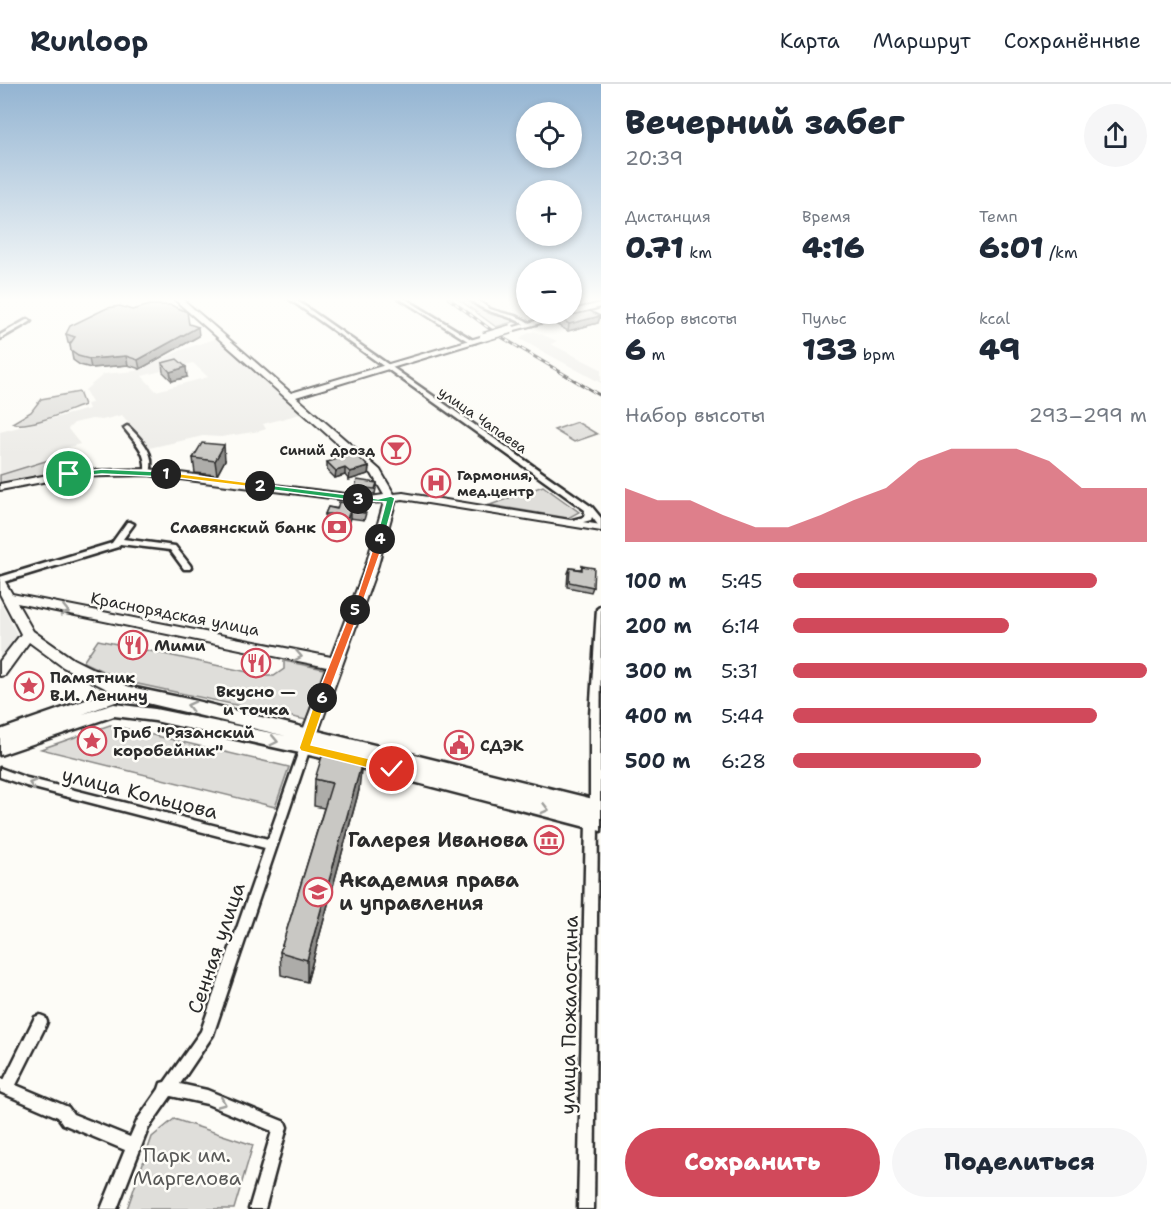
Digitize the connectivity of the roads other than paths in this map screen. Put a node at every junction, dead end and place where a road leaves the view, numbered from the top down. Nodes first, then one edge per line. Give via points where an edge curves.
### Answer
1 (237, 350) edge
2 (364, 350) edge
3 (445, 350) edge
4 (389, 368) junction
5 (289, 396) junction
6 (127, 428) dead end
7 (148, 472) junction
8 (0, 487) edge
9 (391, 498) junction
10 (589, 509) junction
11 (130, 524) dead end
12 (573, 524) junction
13 (597, 524) edge
14 (118, 541) junction
15 (187, 567) dead end
16 (0, 582) edge
17 (8, 597) junction
18 (601, 609) edge
19 (28, 634) junction
20 (335, 663) junction
21 (0, 670) edge
22 (126, 692) junction
23 (0, 737) edge
24 (307, 742) junction
25 (0, 748) edge
26 (0, 771) edge
27 (597, 815) edge
28 (272, 845) junction
29 (40, 1022) dead end
30 (4, 1087) edge
31 (166, 1088) junction
32 (134, 1146) junction
33 (109, 1209) edge
34 (257, 1209) edge
35 (586, 1209) edge

1 - 5 street
2 - 4 street, улица Чапаева
3 - 4 street
4 - 5 street
4 - 10 street, улица Чапаева
5 - 9 street via 376,472
6 - 7 street via 148,452
7 - 8 street via 69,474
7 - 9 street via 370,500
9 - 12 street via 403,496
9 - 20 street via 372,565
10 - 12 street via 585,521
10 - 13 street, улица Чапаева
11 - 14 street
12 - 13 street
14 - 15 street via 172,548
14 - 16 street via 116,545
16 - 17 street
17 - 19 street
17 -> 20 street, Краснорядская улица
18 - 27 street, улица Пожалостина via 595,716
19 - 21 street
19 - 22 street via 68,663
20 - 24 street
22 - 23 main road
24 -> 22 main road
25 -> 24 main road via 114,711
24 - 27 main road
24 - 28 street, Сенная улица
28 -> 26 street, улица Кольцова via 26,782
27 - 35 street, улица Пожалостина
28 - 31 street, Сенная улица via 206,1035
29 - 30 street
30 - 32 street
31 - 32 street, Сенная улица
31 -> 34 street via 207,1097 280,1127
32 - 33 street, Сенная улица

